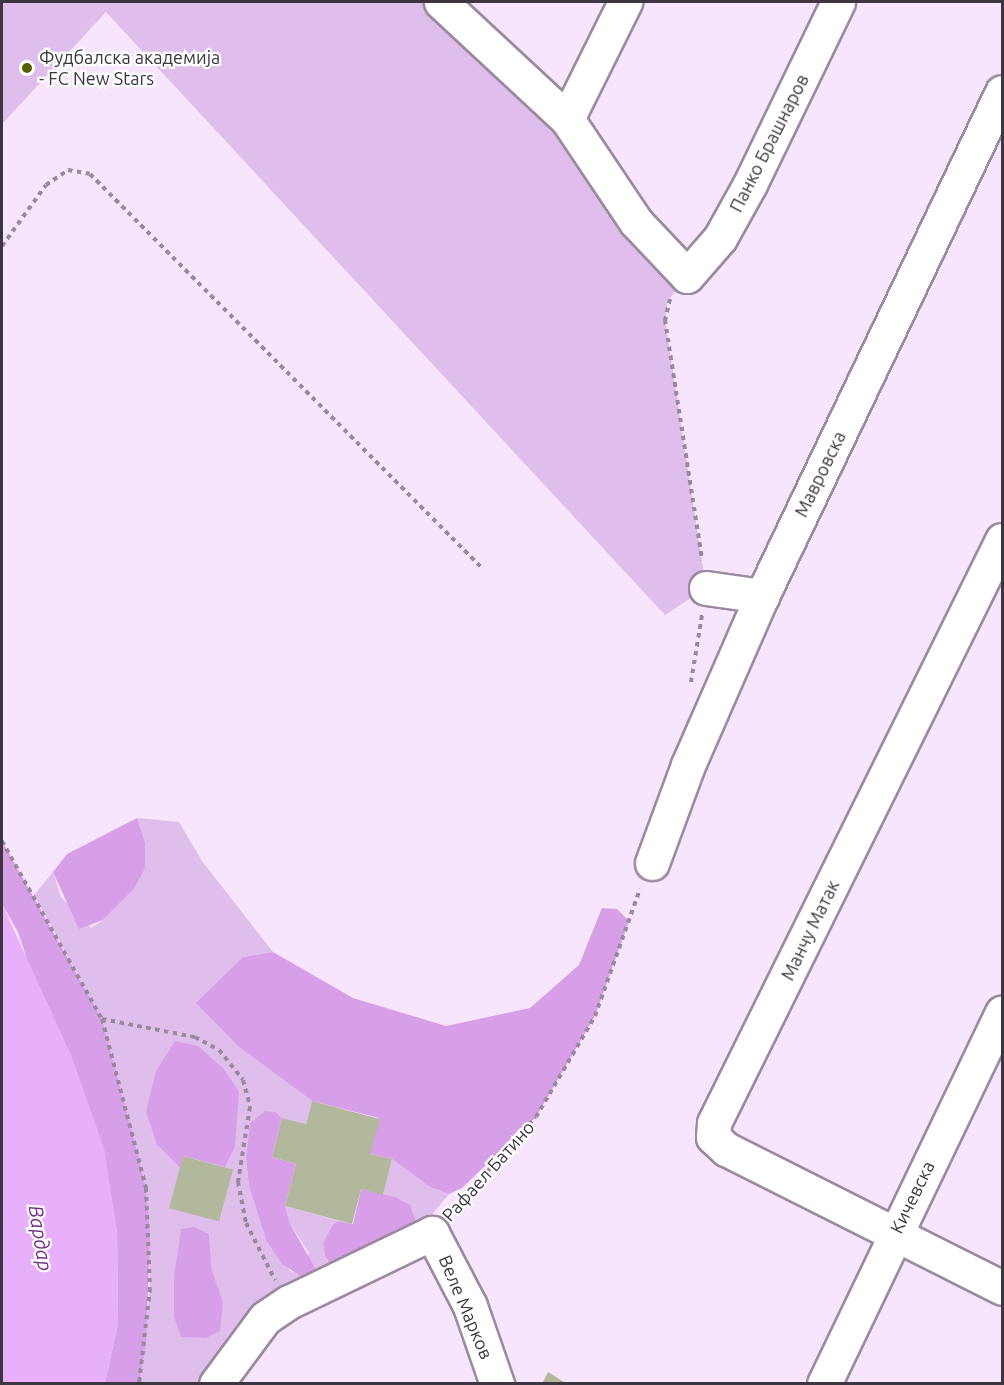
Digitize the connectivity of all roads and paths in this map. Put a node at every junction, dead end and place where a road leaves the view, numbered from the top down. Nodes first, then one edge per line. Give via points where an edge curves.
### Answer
1 (441, 2) edge
2 (625, 2) edge
3 (838, 2) edge
4 (1002, 92) edge
5 (567, 119) junction
6 (2, 246) edge
7 (1002, 540) edge
8 (482, 568) dead end
9 (706, 588) dead end
10 (762, 596) junction
11 (2, 841) edge
12 (652, 863) joint
13 (1002, 1012) edge
14 (102, 1019) junction
15 (895, 1232) junction
16 (432, 1233) junction
17 (1002, 1288) edge
18 (289, 1302) junction
19 (140, 1383) edge
20 (216, 1383) edge
21 (497, 1383) edge
22 (824, 1383) edge

1 - 5 street
2 - 5 street
3 - 5 street, Панко Брашнаров via 750,184 720,238 687,276 636,222
4 - 10 street, Мавровска
6 - 8 path via 46,185 68,170 80,169 90,174
7 - 15 street, Манчу Матак via 714,1123 713,1137 726,1149
9 - 10 street
10 - 12 street, Мавровска via 688,765
11 - 14 path
12 - 16 path, Рафаел Батино via 595,1016 542,1107
13 - 15 street, Кичевска
14 - 18 path via 195,1037 219,1050 236,1069 250,1107 239,1163 241,1201 262,1259
14 - 19 path via 146,1188 150,1288
15 - 17 street
15 - 22 street, Кичевска
16 - 18 street, Рафаел Батино
16 - 21 street, Веле Марков via 470,1306
18 - 20 street, Рафаел Батино via 257,1326

